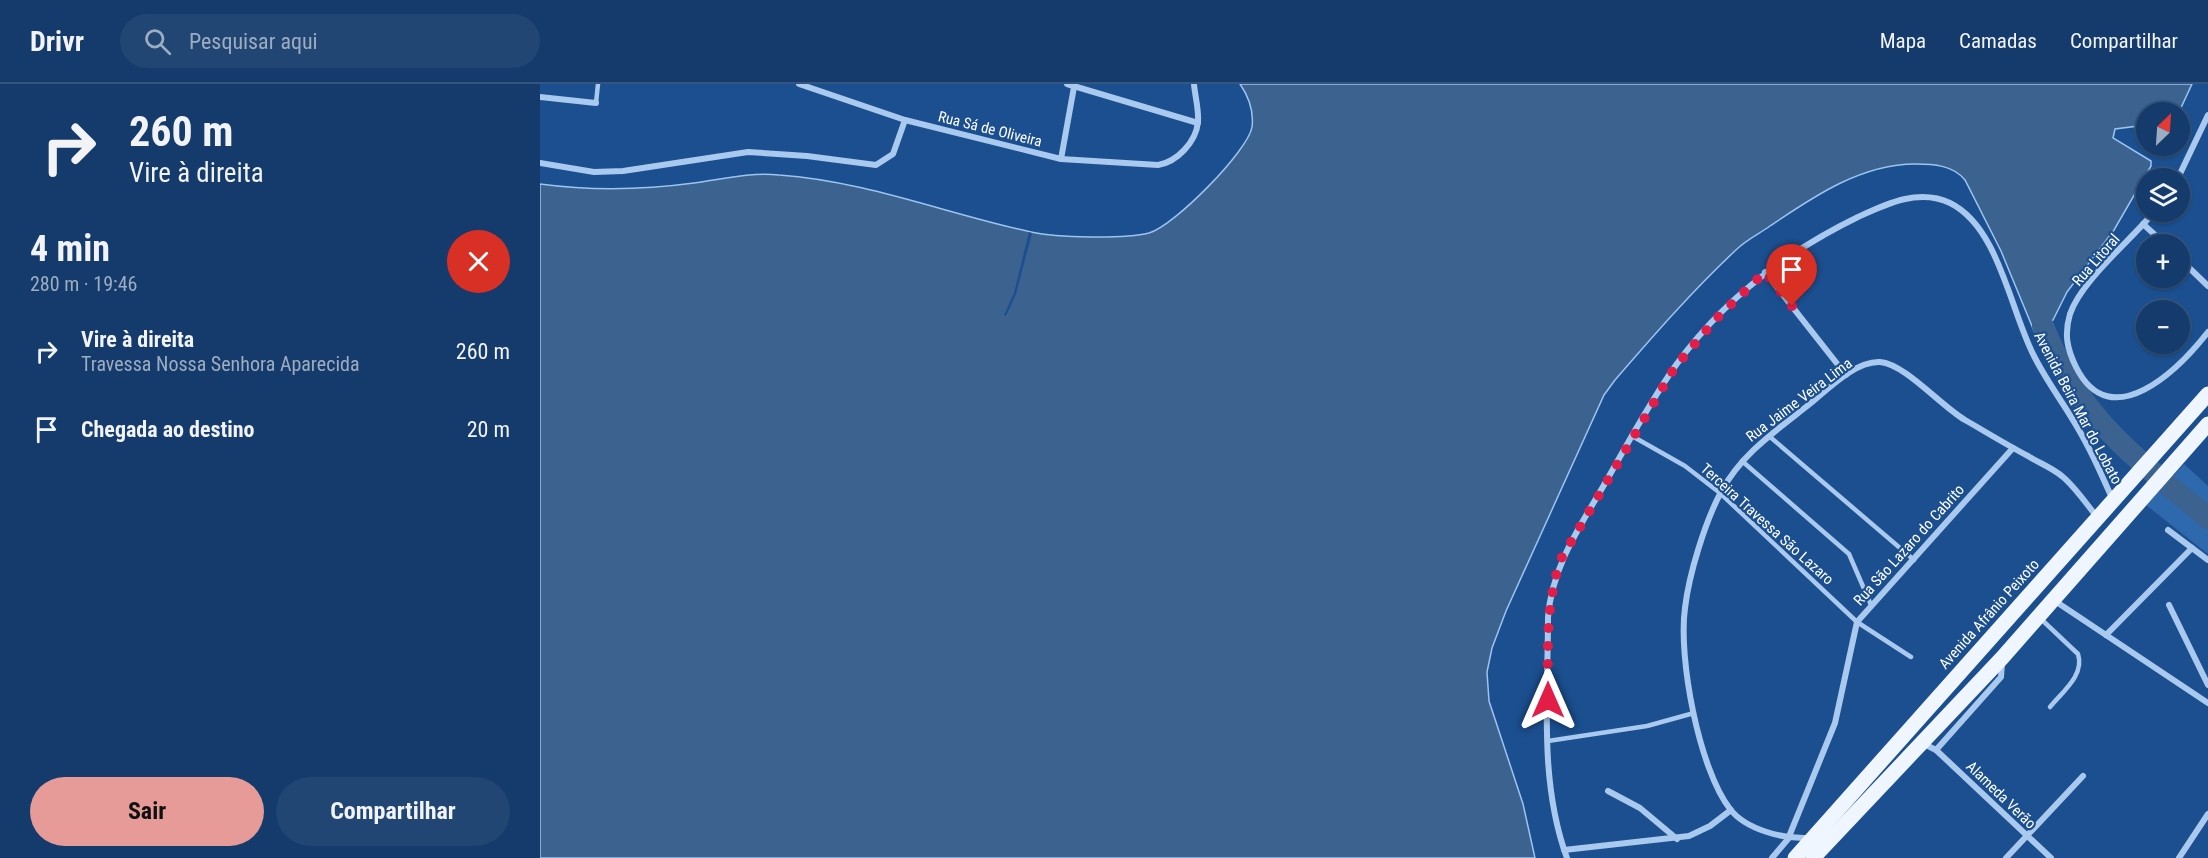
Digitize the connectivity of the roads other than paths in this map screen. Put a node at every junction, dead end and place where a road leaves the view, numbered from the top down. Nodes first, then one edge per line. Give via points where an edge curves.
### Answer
1 (598, 84) edge
2 (799, 84) edge
3 (1194, 84) edge
4 (1070, 86) edge
5 (540, 97) edge
6 (596, 104) joint
7 (2208, 115) edge
8 (905, 120) junction
9 (1198, 123) junction
10 (1061, 159) junction
11 (540, 163) edge
12 (2183, 168) edge
13 (2143, 224) joint
14 (2154, 234) edge
15 (2190, 269) edge
16 (1765, 272) junction
17 (2208, 286) edge
18 (2208, 332) edge
19 (1846, 375) junction
20 (2208, 394) edge
21 (2208, 424) edge
22 (1632, 436) junction
23 (1769, 436) junction
24 (2013, 448) junction
25 (1742, 461) junction
26 (1720, 493) junction
27 (2119, 497) junction
28 (2098, 519) junction
29 (2168, 530) dead end
30 (2192, 548) junction
31 (1914, 560) junction
32 (2208, 560) edge
33 (2054, 600) junction
34 (1871, 605) junction
35 (2169, 605) dead end
36 (2039, 618) junction
37 (1857, 622) junction
38 (2106, 635) junction
39 (1911, 657) dead end
40 (2208, 685) edge
41 (2208, 703) edge
42 (2050, 707) dead end
43 (1694, 713) junction
44 (1548, 741) junction
45 (1930, 747) junction
46 (2083, 776) dead end
47 (1608, 791) dead end
48 (1731, 810) junction
49 (2208, 814) edge
50 (2026, 836) junction
51 (1677, 838) junction
52 (1813, 838) junction
53 (1788, 839) junction
54 (1564, 850) junction
55 (1567, 858) edge
56 (1772, 858) edge
57 (1795, 858) edge
58 (1813, 858) edge
59 (2006, 858) edge
60 (2051, 858) edge
61 (2179, 858) edge

1 - 6 lane
2 - 8 street, Rua Sá de Oliveira
3 - 9 street
4 - 9 street
4 - 10 street
5 - 6 street
7 - 12 street
8 - 10 street, Rua Sá de Oliveira
8 - 11 street via 892,154 876,165 748,152 616,171 594,172
9 - 10 street, Rua Sá de Oliveira via 1179,156 1168,164
13 - 14 street
13 - 18 street, Rua Litoral via 2081,293 2066,330 2069,353 2091,388 2103,396 2120,398 2156,382 2186,358
15 - 17 street
16 - 19 street
16 - 22 street, Avenida Beira Mar do Lobato via 1692,345
16 - 27 street, Avenida Beira Mar do Lobato via 1833,229 1893,202 1923,196 1958,208 1975,223 1992,251 2034,356
19 - 23 street, Rua Jaime Veira Lima
19 - 24 street, Rua Jaime Veira Lima via 1866,364 1889,363 1948,409
20 - 27 main road, Avenida Afrânio Peixoto
21 - 33 main road
22 - 26 lane, Terceira Travessa São Lazaro via 1684,466
22 - 44 street, Avenida Beira Mar do Lobato via 1561,559 1554,579 1548,617
23 - 25 street, Rua Jaime Veira Lima
23 - 31 lane
24 - 28 street, Rua Jaime Veira Lima via 2064,477
24 - 31 street, Rua São Lazaro do Cabrito
25 - 26 street, Rua Jaime Veira Lima
25 - 34 lane via 1849,554
26 - 37 lane, Terceira Travessa São Lazaro
26 - 43 street, Rua Jaime Veira Lima via 1691,574 1684,610 1683,647
27 - 28 main road, Avenida Afrânio Peixoto
28 - 52 main road, Avenida Afrânio Peixoto
29 - 30 street
30 - 32 street
30 - 38 street
31 - 34 street, Rua São Lazaro do Cabrito
33 - 36 main road
33 - 38 street
34 - 37 street, Rua São Lazaro do Cabrito
35 - 40 street
36 - 42 lane via 2080,660 2076,675
36 - 45 main road
37 - 39 lane, Terceira Travessa São Lazaro
37 - 53 street, Rua São Lazaro do Cabrito via 1835,723
38 - 41 street
43 - 44 lane via 1647,726
43 - 48 street, Rua Jaime Veira Lima via 1714,777
44 - 54 street, Avenida Beira Mar do Lobato via 1550,788
45 - 50 street, Alameda Verão
45 - 58 main road
46 - 50 street
47 - 51 street via 1640,808
48 - 51 street via 1705,829
48 - 53 street via 1741,819
49 - 61 street
50 - 59 street
50 - 60 street, Alameda Verão
51 - 54 street
52 - 53 street
52 - 57 main road, Avenida Afrânio Peixoto
53 - 56 street, Rua São Lazaro do Cabrito
54 - 55 street, Avenida Beira Mar do Lobato

